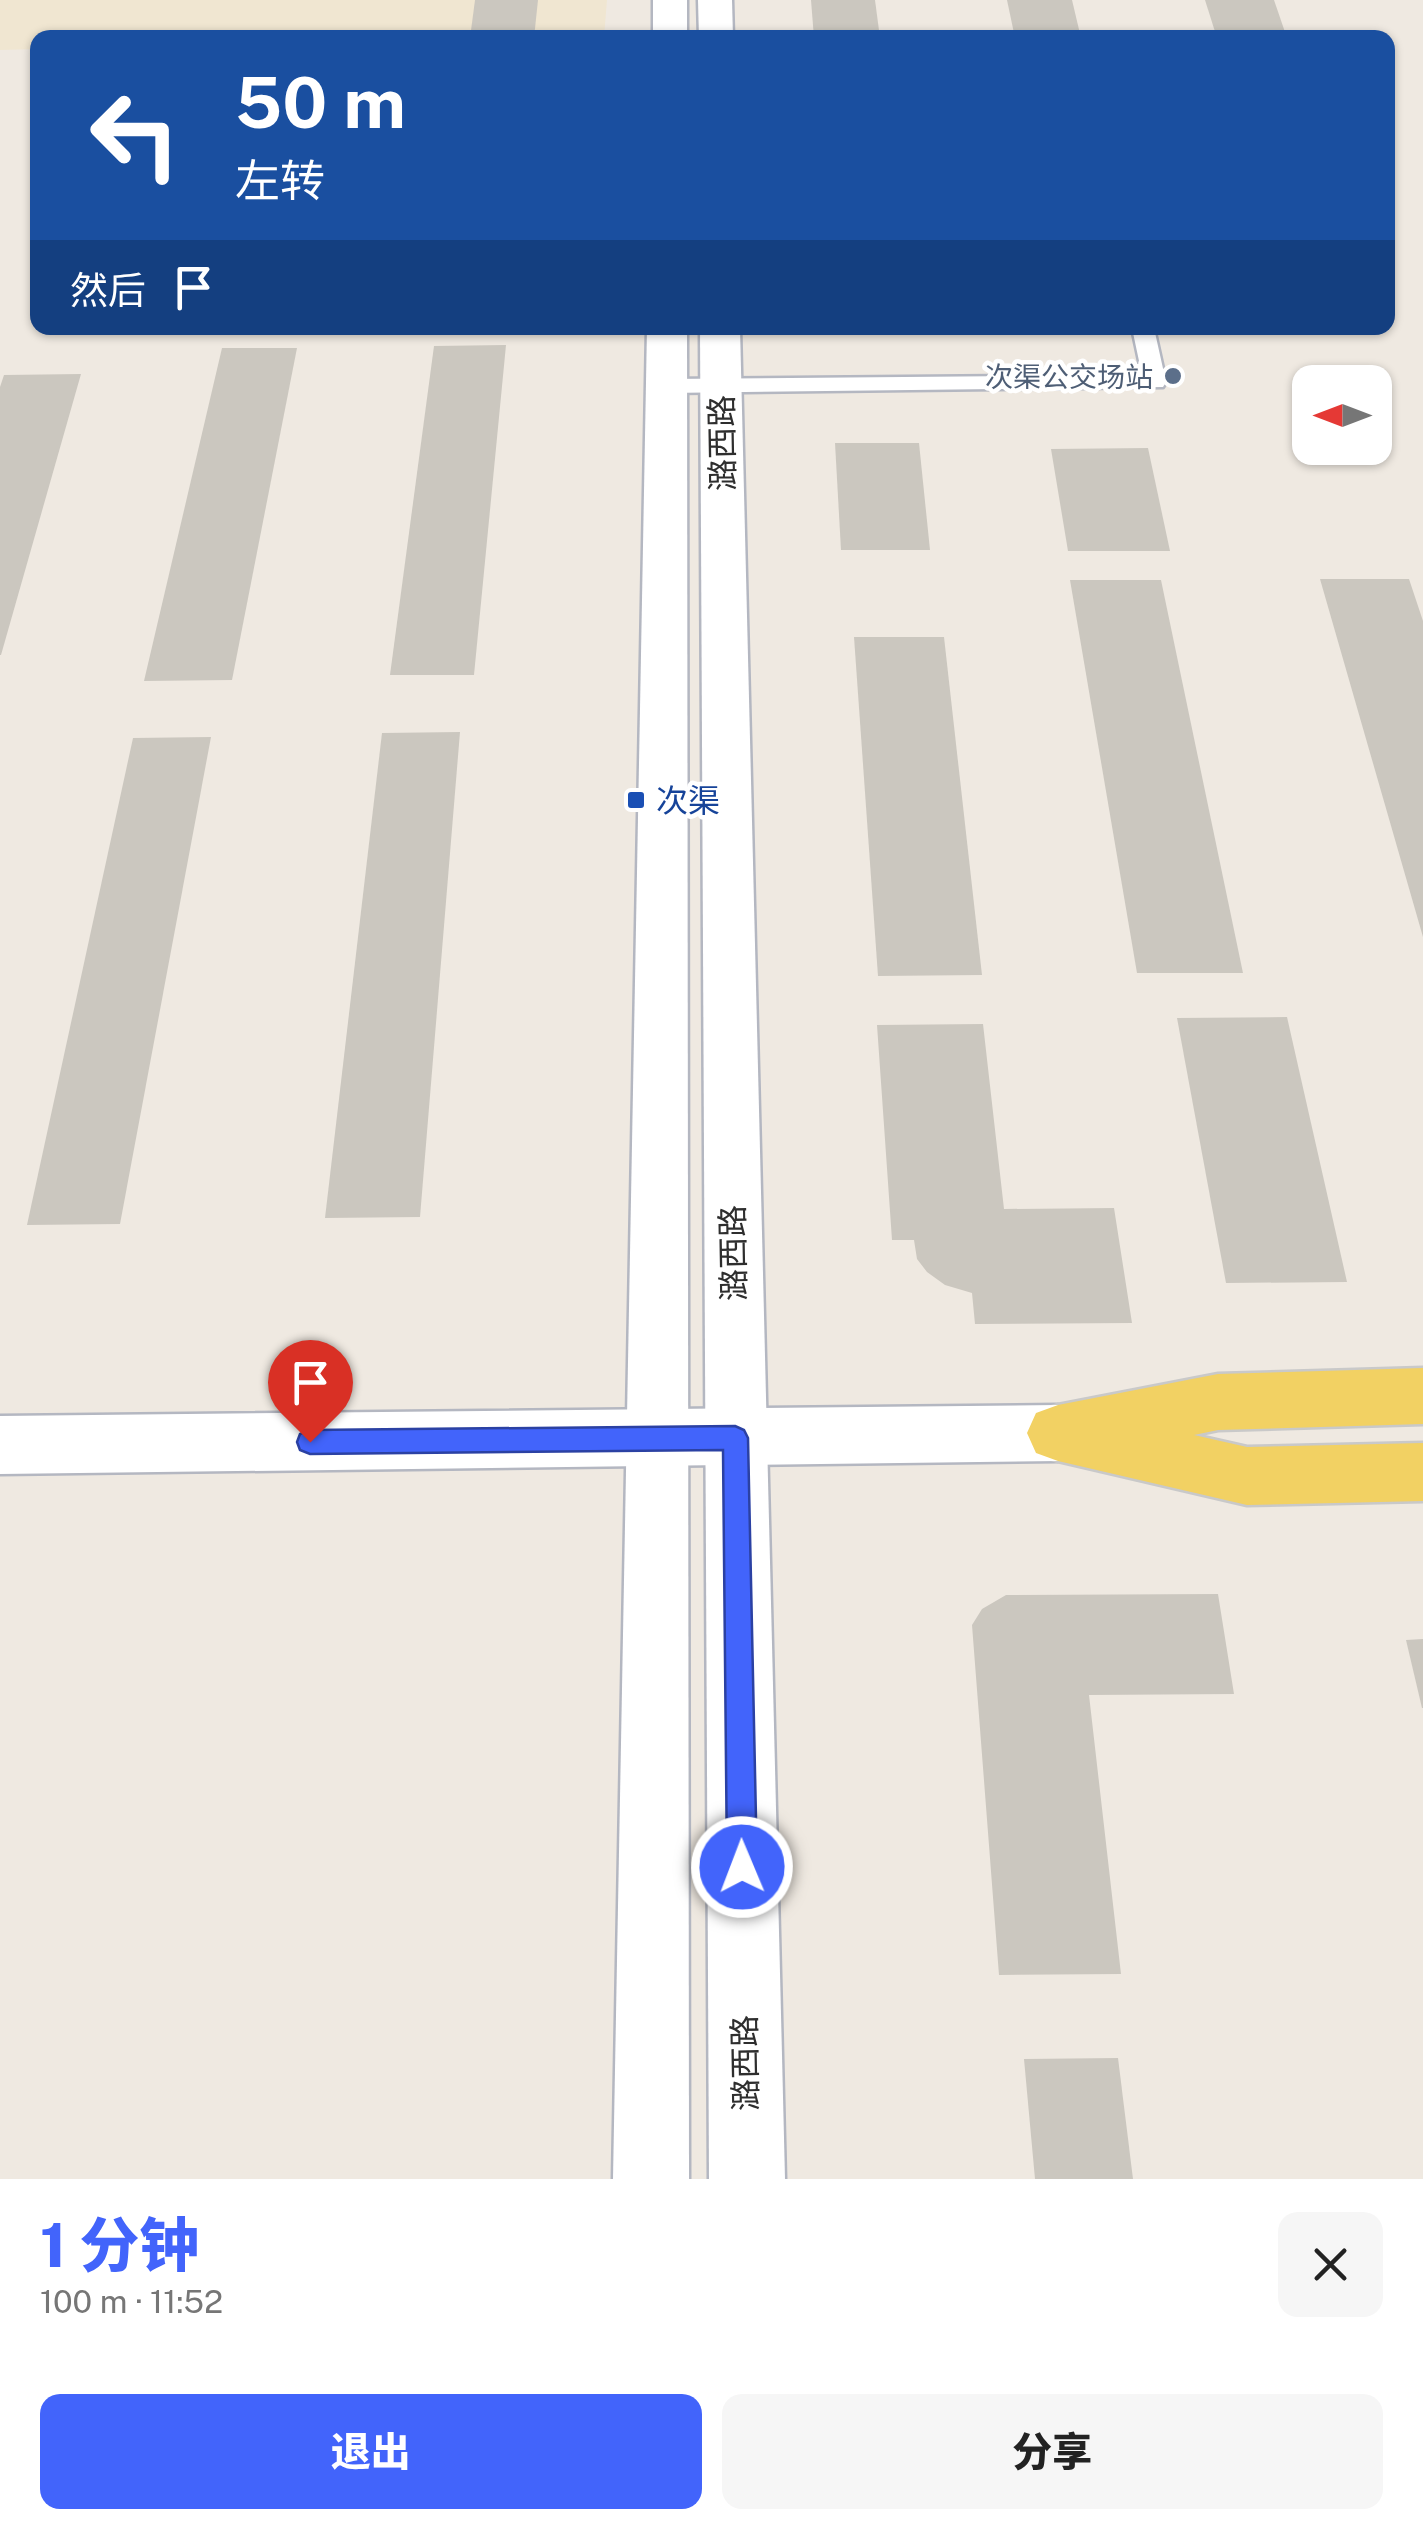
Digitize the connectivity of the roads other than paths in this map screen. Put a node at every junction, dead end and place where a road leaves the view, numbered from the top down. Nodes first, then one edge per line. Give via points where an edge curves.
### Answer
1 (670, 0) edge
2 (716, 0) edge
3 (670, 30) edge
4 (716, 30) edge
5 (670, 335) edge
6 (717, 335) edge
7 (1145, 335) edge
8 (694, 386) junction
9 (1423, 1396) edge
10 (1058, 1434) junction
11 (735, 1438) junction
12 (658, 1439) junction
13 (0, 1445) edge
14 (1423, 1472) edge
15 (651, 2179) edge
16 (747, 2179) edge

1 - 3 main road
2 - 4 main road
5 - 8 main road, 潞西路
6 - 8 main road, 潞西路
7 - 8 lane via 1155,382
8 - 11 main road, 潞西路
8 - 12 main road, 潞西路
9 - 10 main road via 1218,1402
10 - 11 main road
10 - 14 main road via 1246,1476
11 - 12 main road
11 - 16 main road, 潞西路
12 - 13 main road
12 - 15 main road, 潞西路

